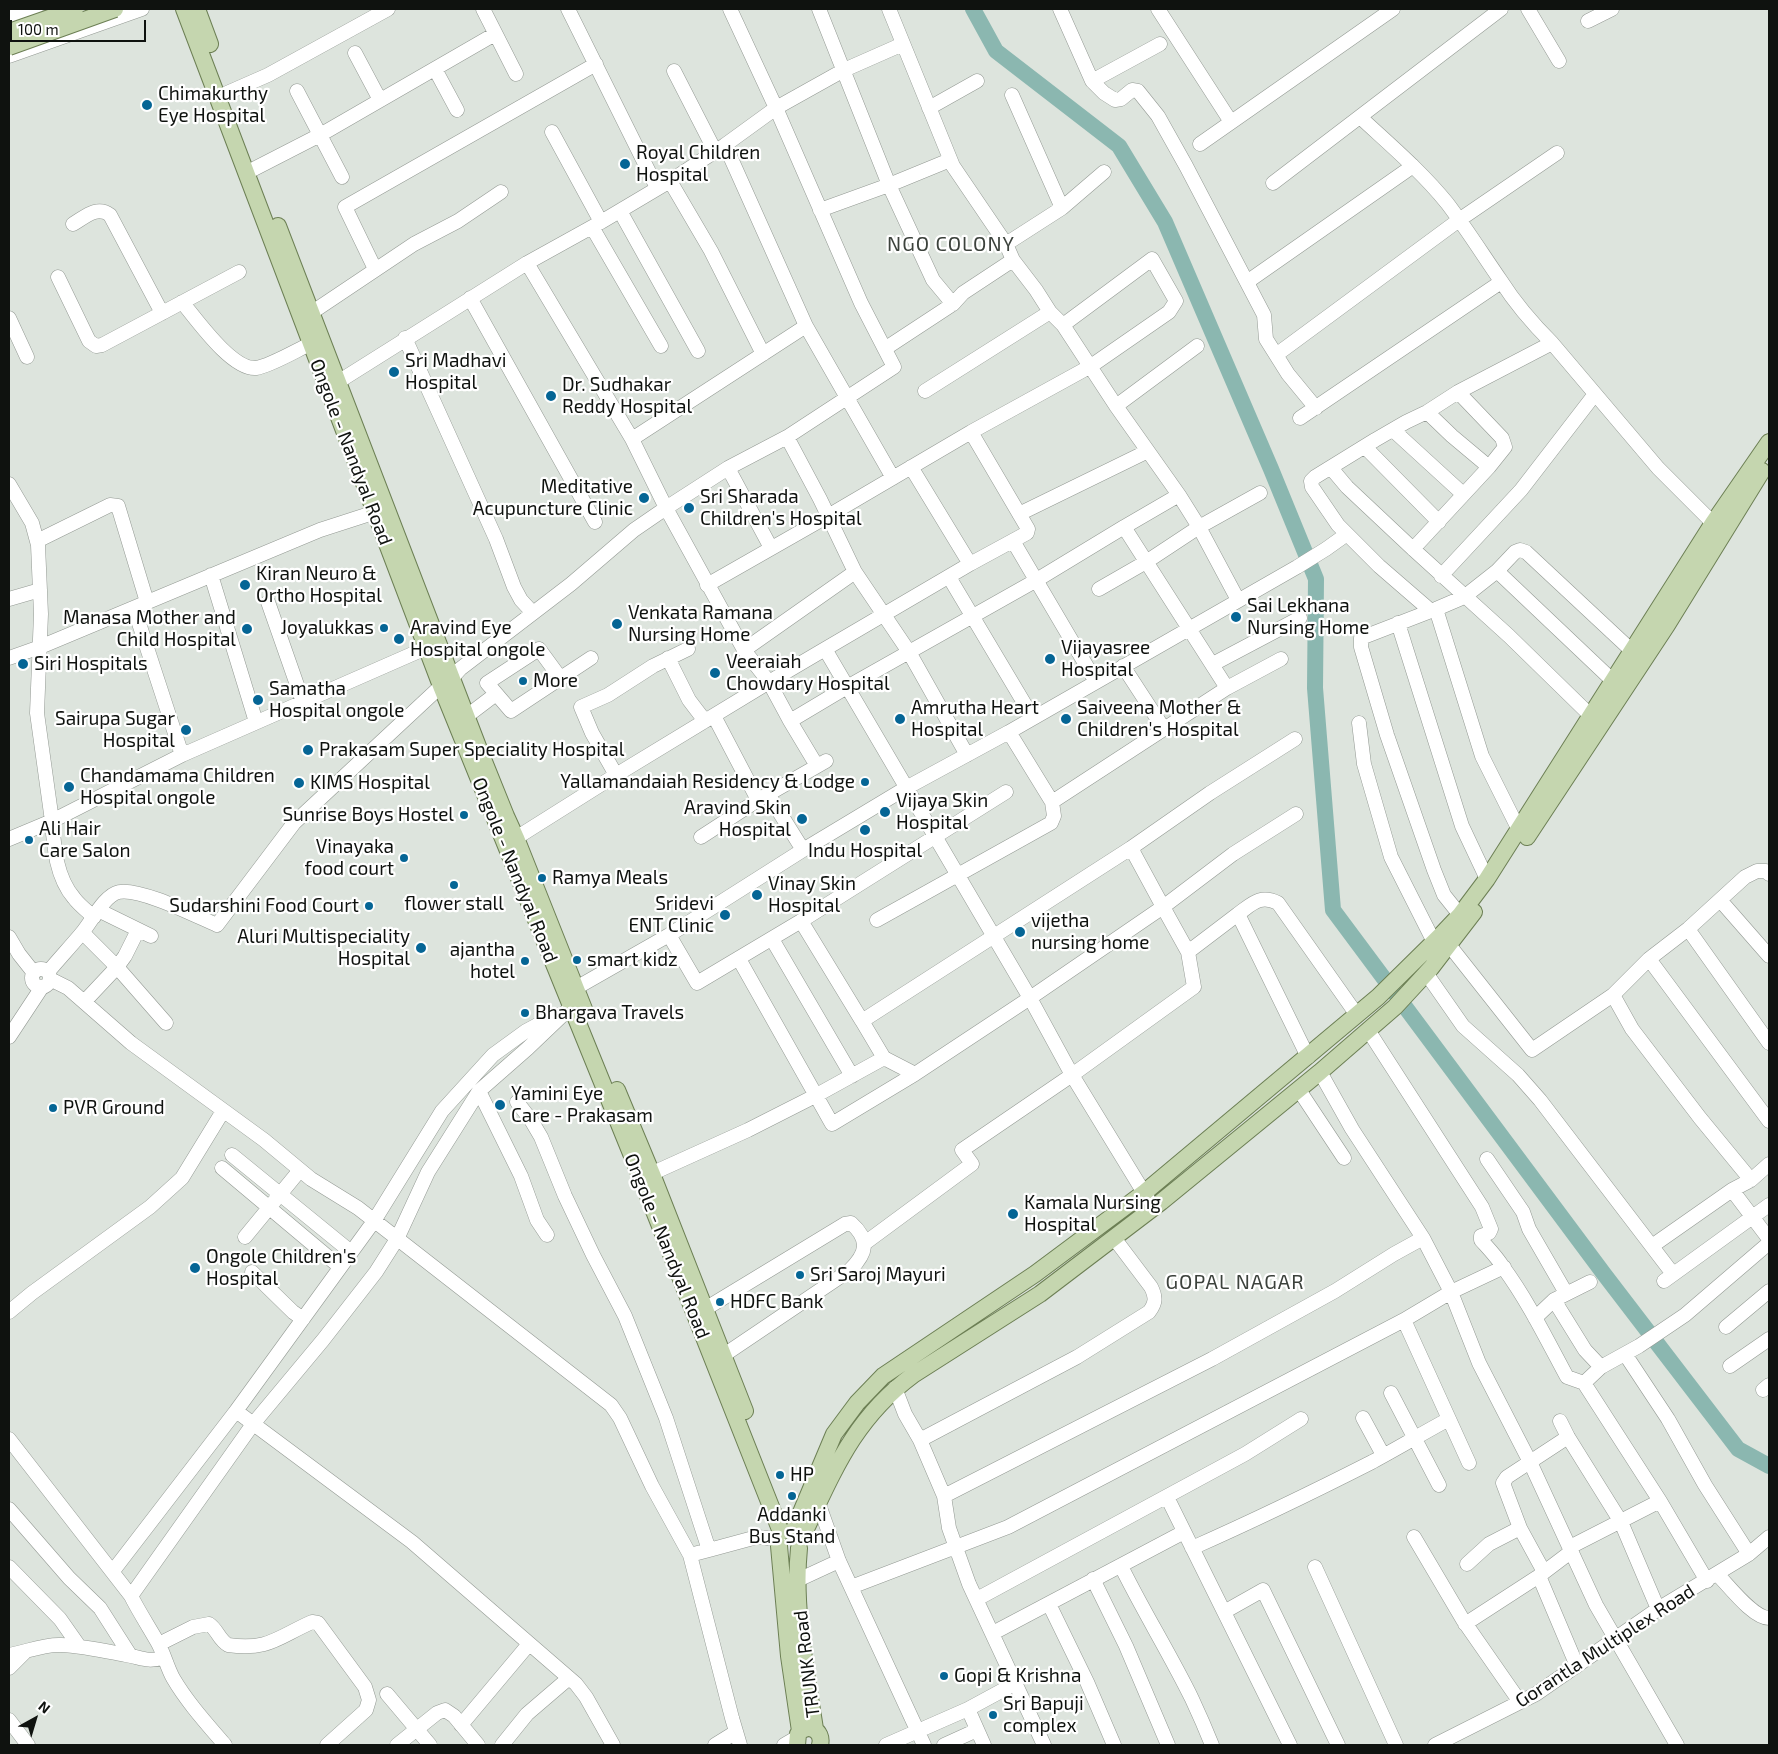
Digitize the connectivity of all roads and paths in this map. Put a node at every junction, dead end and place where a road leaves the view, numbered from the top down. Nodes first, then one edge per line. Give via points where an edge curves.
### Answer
1 (36, 9) edge
2 (57, 9) edge
3 (75, 9) edge
4 (114, 9) edge
5 (142, 9) edge
6 (184, 9) edge
7 (197, 9) edge
8 (388, 9) edge
9 (483, 9) edge
10 (568, 9) edge
11 (730, 9) edge
12 (819, 9) edge
13 (889, 9) edge
14 (1060, 9) edge
15 (1158, 9) edge
16 (1393, 9) edge
17 (1500, 9) edge
18 (1528, 9) edge
19 (1612, 9) edge
20 (9, 18) edge
21 (1588, 21) dead end
22 (9, 32) edge
23 (495, 34) junction
24 (68, 35) junction
25 (903, 44) junction
26 (1160, 44) dead end
27 (9, 47) edge
28 (355, 53) dead end
29 (9, 56) edge
30 (1559, 61) dead end
31 (596, 64) junction
32 (436, 69) junction
33 (844, 70) junction
34 (674, 71) dead end
35 (516, 74) dead end
36 (1092, 81) junction
37 (977, 82) dead end
38 (297, 91) dead end
39 (227, 93) junction
40 (1012, 95) dead end
41 (380, 100) junction
42 (776, 108) junction
43 (929, 108) junction
44 (457, 110) dead end
45 (1360, 117) junction
46 (1231, 122) junction
47 (552, 132) dead end
48 (320, 135) junction
49 (1200, 144) dead end
50 (720, 148) junction
51 (1557, 153) dead end
52 (950, 160) junction
53 (1413, 166) junction
54 (251, 171) junction
55 (1104, 172) dead end
56 (342, 177) dead end
57 (670, 181) junction
58 (1273, 183) dead end
59 (889, 185) junction
60 (657, 188) junction
61 (501, 192) dead end
62 (1062, 208) junction
63 (820, 210) junction
64 (620, 211) junction
65 (1459, 220) junction
66 (73, 224) dead end
67 (597, 225) junction
68 (1006, 244) junction
69 (1013, 260) junction
70 (527, 263) junction
71 (375, 269) junction
72 (238, 272) dead end
73 (58, 278) dead end
74 (1247, 282) junction
75 (1501, 282) junction
76 (470, 298) junction
77 (182, 302) junction
78 (954, 304) junction
79 (1050, 312) junction
80 (162, 313) junction
81 (311, 313) junction
82 (9, 318) edge
83 (1063, 325) junction
84 (806, 326) junction
85 (405, 338) junction
86 (1552, 343) junction
87 (310, 344) junction
88 (661, 346) dead end
89 (1197, 346) dead end
90 (886, 348) junction
91 (698, 350) dead end
92 (763, 354) junction
93 (1276, 355) junction
94 (27, 357) dead end
95 (1090, 366) junction
96 (332, 386) junction
97 (925, 391) dead end
98 (1458, 392) junction
99 (1595, 394) junction
100 (847, 398) junction
101 (1116, 406) junction
102 (1316, 408) junction
103 (1427, 412) junction
104 (1300, 418) dead end
105 (1393, 430) junction
106 (971, 432) junction
107 (787, 437) junction
108 (632, 439) junction
109 (1769, 442) edge
110 (1365, 447) junction
111 (1148, 451) junction
112 (1769, 459) edge
113 (912, 467) junction
114 (1489, 467) junction
115 (728, 468) junction
116 (1331, 468) junction
117 (893, 478) junction
118 (9, 484) edge
119 (1260, 493) dead end
120 (1463, 494) junction
121 (1179, 495) junction
122 (666, 508) junction
123 (380, 510) junction
124 (1019, 514) junction
125 (828, 516) junction
126 (595, 522) dead end
127 (1440, 522) junction
128 (1713, 523) junction
129 (1124, 527) junction
130 (1199, 528) junction
131 (1346, 534) junction
132 (38, 541) junction
133 (1013, 542) junction
134 (771, 548) junction
135 (1413, 550) junction
136 (1146, 562) junction
137 (970, 564) junction
138 (1497, 571) junction
139 (855, 572) junction
140 (211, 575) junction
141 (1441, 576) junction
142 (949, 577) junction
143 (1035, 581) junction
144 (707, 584) junction
145 (1099, 589) dead end
146 (40, 590) junction
147 (1464, 597) junction
148 (9, 598) edge
149 (1238, 600) junction
150 (147, 602) junction
151 (268, 602) dead end
152 (134, 608) junction
153 (1434, 610) junction
154 (533, 613) junction
155 (884, 614) junction
156 (973, 617) junction
157 (1300, 618) dead end
158 (1398, 623) junction
159 (1189, 628) junction
160 (40, 648) junction
161 (426, 648) junction
162 (688, 649) dead end
163 (825, 649) junction
164 (744, 650) junction
165 (1631, 650) junction
166 (909, 652) junction
167 (9, 658) edge
168 (590, 658) dead end
169 (668, 658) junction
170 (1281, 659) dead end
171 (1213, 664) junction
172 (1123, 666) junction
173 (561, 679) junction
174 (1613, 681) junction
175 (446, 682) junction
176 (769, 682) junction
177 (1096, 682) junction
178 (847, 687) junction
179 (1227, 688) junction
180 (496, 694) junction
181 (303, 702) junction
182 (467, 716) junction
183 (1591, 716) junction
184 (710, 718) junction
185 (1033, 718) junction
186 (790, 721) junction
187 (256, 722) junction
188 (1360, 723) dead end
189 (1164, 729) junction
190 (1009, 732) junction
191 (1295, 739) dead end
192 (473, 751) junction
193 (967, 754) junction
194 (182, 755) junction
195 (616, 775) junction
196 (906, 788) junction
197 (1006, 792) dead end
198 (763, 797) junction
199 (1052, 802) junction
200 (1296, 814) dead end
201 (52, 821) junction
202 (1519, 830) junction
203 (701, 837) dead end
204 (935, 837) junction
205 (516, 838) junction
206 (9, 839) edge
207 (1131, 848) junction
208 (803, 850) junction
209 (1769, 874) edge
210 (959, 876) junction
211 (1487, 879) junction
212 (1720, 900) junction
213 (1163, 907) junction
214 (96, 913) junction
215 (1238, 914) junction
216 (1460, 915) junction
217 (877, 920) dead end
218 (801, 921) junction
219 (1688, 929) junction
220 (138, 930) junction
221 (83, 933) junction
222 (669, 935) junction
223 (994, 935) junction
224 (151, 936) dead end
225 (9, 937) edge
226 (772, 939) junction
227 (1442, 940) junction
228 (1188, 952) junction
229 (1769, 956) edge
230 (738, 959) junction
231 (1649, 959) junction
232 (1426, 965) junction
233 (117, 967) junction
234 (42, 979) junction
235 (1613, 995) junction
236 (574, 997) junction
237 (1030, 998) junction
238 (85, 1002) junction
239 (1358, 1015) junction
240 (862, 1021) junction
241 (9, 1023) edge
242 (166, 1023) dead end
243 (1368, 1030) junction
244 (9, 1037) edge
245 (1769, 1043) edge
246 (1308, 1057) junction
247 (884, 1058) junction
248 (1320, 1072) junction
249 (915, 1074) junction
250 (1072, 1075) junction
251 (852, 1076) junction
252 (1299, 1090) junction
253 (479, 1091) junction
254 (815, 1096) junction
255 (517, 1102) dead end
256 (223, 1111) junction
257 (1769, 1121) edge
258 (232, 1155) dead end
259 (1344, 1158) dead end
260 (1486, 1159) dead end
261 (1769, 1164) edge
262 (222, 1168) dead end
263 (300, 1170) junction
264 (646, 1176) junction
265 (1751, 1180) junction
266 (1732, 1190) junction
267 (1145, 1192) junction
268 (281, 1194) junction
269 (1769, 1205) edge
270 (270, 1207) junction
271 (1153, 1208) junction
272 (1752, 1217) junction
273 (374, 1221) junction
274 (547, 1235) dead end
275 (245, 1237) dead end
276 (1114, 1238) junction
277 (1423, 1238) junction
278 (397, 1239) junction
279 (1769, 1239) edge
280 (865, 1243) junction
281 (1769, 1243) edge
282 (1652, 1246) junction
283 (352, 1252) junction
284 (340, 1267) junction
285 (1504, 1267) junction
286 (252, 1272) dead end
287 (1590, 1282) dead end
288 (1769, 1291) edge
289 (1451, 1292) junction
290 (1560, 1297) junction
291 (705, 1309) junction
292 (9, 1312) edge
293 (1535, 1318) junction
294 (303, 1319) junction
295 (1404, 1320) junction
296 (1726, 1327) dead end
297 (1769, 1339) edge
298 (1625, 1354) junction
299 (724, 1355) junction
300 (1730, 1366) dead end
301 (1601, 1367) junction
302 (1584, 1383) junction
303 (895, 1388) junction
304 (1391, 1393) dead end
305 (236, 1411) junction
306 (1363, 1418) dead end
307 (1301, 1419) dead end
308 (1449, 1419) junction
309 (1560, 1421) dead end
310 (253, 1424) junction
311 (1568, 1437) junction
312 (1413, 1438) junction
313 (920, 1440) junction
314 (9, 1441) edge
315 (1383, 1455) junction
316 (1530, 1462) junction
317 (1469, 1463) dead end
318 (1439, 1485) dead end
319 (944, 1496) junction
320 (1167, 1497) junction
321 (1660, 1501) junction
322 (818, 1502) junction
323 (9, 1509) edge
324 (1621, 1522) junction
325 (1520, 1528) junction
326 (1184, 1532) junction
327 (789, 1537) junction
328 (1414, 1537) dead end
329 (1769, 1537) edge
330 (956, 1546) junction
331 (1192, 1548) junction
332 (1571, 1549) junction
333 (709, 1550) junction
334 (1749, 1554) junction
335 (690, 1555) junction
336 (839, 1561) junction
337 (1467, 1564) dead end
338 (1121, 1566) junction
339 (9, 1567) edge
340 (1315, 1568) dead end
341 (113, 1571) junction
342 (1542, 1574) junction
343 (1712, 1577) junction
344 (1093, 1579) junction
345 (798, 1580) junction
346 (851, 1587) junction
347 (131, 1596) junction
348 (977, 1599) junction
349 (1049, 1604) junction
350 (1658, 1609) junction
351 (1224, 1612) junction
352 (1769, 1618) edge
353 (1466, 1624) junction
354 (993, 1633) junction
355 (1615, 1640) junction
356 (159, 1644) junction
357 (529, 1644) junction
358 (79, 1646) junction
359 (24, 1653) junction
360 (9, 1655) edge
361 (130, 1655) junction
362 (164, 1658) junction
363 (1577, 1666) junction
364 (9, 1668) edge
365 (569, 1678) junction
366 (1016, 1683) junction
367 (387, 1694) dead end
368 (1520, 1702) junction
369 (968, 1709) junction
370 (9, 1720) edge
371 (461, 1725) junction
372 (416, 1729) junction
373 (978, 1730) junction
374 (918, 1731) junction
375 (798, 1738) edge
376 (738, 1739) edge
377 (28, 1745) edge
378 (225, 1745) edge
379 (327, 1745) edge
380 (397, 1745) edge
381 (430, 1745) edge
382 (478, 1745) edge
383 (502, 1745) edge
384 (613, 1745) edge
385 (714, 1745) edge
386 (820, 1745) edge
387 (886, 1745) edge
388 (924, 1745) edge
389 (944, 1745) edge
390 (984, 1745) edge
391 (1044, 1745) edge
392 (1114, 1745) edge
393 (1168, 1745) edge
394 (1212, 1745) edge
395 (1290, 1745) edge
396 (1338, 1745) edge
397 (1396, 1745) edge
398 (1435, 1745) edge
399 (1677, 1745) edge

1 - 20 street
2 - 24 street
3 - 22 main road, bridge
4 - 27 main road, bridge
5 - 24 street
6 - 54 main road, Ongole - Nandyal Road
7 - 39 main road, Ongole - Nandyal Road
8 - 39 street via 268,75
9 - 23 street
10 - 31 street
11 - 42 street
12 - 33 street
13 - 25 street
14 - 36 street
15 - 46 street
16 - 46 street
17 - 45 street
18 - 30 street
19 - 21 street
23 - 32 street
23 - 35 street
24 - 29 street
25 - 33 street
25 - 43 street
26 - 36 street
28 - 41 street
31 - 60 street
31 - 71 street via 345,207
32 - 41 street
32 - 44 street
33 - 42 street
33 - 59 street
34 - 50 street
36 - 74 street via 1115,100 1132,90 1142,94 1186,166
37 - 43 street
38 - 48 street
39 - 54 main road, Ongole - Nandyal Road
40 - 62 street
41 - 48 street
42 - 50 street
42 - 63 street
43 - 52 street
45 - 53 street
45 - 58 street
46 - 49 street
47 - 67 street
48 - 54 street
48 - 56 street
50 - 57 street
50 - 84 street
51 - 65 street
52 - 59 street
52 - 68 street
53 - 65 street
53 - 74 street
54 - 81 main road, Ongole - Nandyal Road
54 - 87 main road, Ongole - Nandyal Road
55 - 62 street
57 - 60 street
57 - 92 street via 711,251
59 - 63 street
59 - 78 street via 933,280
60 - 64 street
61 - 71 street
62 - 68 street
63 - 90 street via 861,303
64 - 67 street
64 - 91 street
65 - 75 street
65 - 93 street
66 - 80 street via 95,211 105,211 110,215
67 - 70 street
67 - 88 street
68 - 69 street
69 - 78 street via 963,293
69 - 79 street
70 - 76 street
70 - 108 street
71 - 81 street
72 - 77 street
73 - 80 street via 89,341 96,346
74 - 93 street via 1264,316 1266,340
75 - 86 street
75 - 102 street
76 - 85 street
76 - 126 street
77 - 80 street
77 - 87 street via 223,350 247,366 256,368
78 - 90 street
79 - 83 street
79 - 97 street
81 - 96 main road, Ongole - Nandyal Road
82 - 94 street
83 - 95 street
83 - 95 street via 1152,259 1176,301 1169,312
84 - 92 street
84 - 100 street
85 - 96 street
85 - 154 street via 496,539 514,587
86 - 98 street
86 - 99 street
87 - 96 main road, Ongole - Nandyal Road
89 - 101 street
90 - 100 street via 894,367
92 - 108 street
93 - 102 street
95 - 101 street
95 - 106 street
96 - 123 main road, Ongole - Nandyal Road
98 - 103 street
98 - 114 street via 1505,444
99 - 128 street via 1658,468
99 - 141 street via 1520,490
100 - 107 street
100 - 117 street
101 - 111 street
102 - 104 street
103 - 105 street
103 - 114 street
105 - 110 street
105 - 120 street
106 - 113 street
106 - 124 street
107 - 115 street
107 - 125 street
108 - 122 street
109 - 128 main road
110 - 116 street
110 - 127 street
111 - 121 street
111 - 124 street
112 - 227 main road via 1667,625 1504,872
113 - 117 street
113 - 137 street
114 - 120 street
115 - 122 street
115 - 134 street
116 - 131 street via 1315,477 1311,484
116 - 135 street
117 - 125 street
118 - 132 street via 32,523
119 - 130 street
120 - 127 street
121 - 129 street
121 - 130 street
122 - 144 street
122 - 154 street via 634,530
123 - 140 street via 320,530
123 - 161 main road, Ongole - Nandyal Road
123 - 175 main road, Ongole - Nandyal Road
124 - 133 street via 1028,529
125 - 134 street
125 - 139 street
127 - 135 street
128 - 165 main road
129 - 136 street
129 - 143 street
130 - 136 street
130 - 149 street
131 - 149 street via 1297,567
131 - 153 street via 1379,566
132 - 146 street
132 - 150 street via 110,505 118,506
133 - 137 street
133 - 143 street
134 - 144 street
135 - 141 street
136 - 145 street
136 - 159 street
137 - 142 street
138 - 147 street
138 - 165 street via 1516,552 1526,552
138 - 174 street
139 - 155 street
139 - 164 street
140 - 150 street
140 - 187 street
141 - 147 street
142 - 155 street
142 - 156 street
143 - 156 street
143 - 177 street
144 - 164 street
146 - 148 street
146 - 160 street
147 - 153 street
147 - 183 street
149 - 159 street
150 - 152 street
151 - 181 street
152 - 160 street
152 - 194 street
153 - 158 street
153 - 202 street via 1482,756
154 - 175 street
155 - 163 street
155 - 166 street
156 - 166 street
156 - 185 street
157 - 171 street
158 - 211 street via 1462,826
158 - 216 street via 1363,636 1360,646 1434,870 1444,895
159 - 171 street
159 - 172 street
160 - 167 street
160 - 201 street via 37,713
161 - 175 main road, Ongole - Nandyal Road
161 - 181 street
162 - 169 street
163 - 176 street
163 - 178 street
164 - 176 street
165 - 174 main road
166 - 178 street
166 - 193 street
168 - 173 street
169 - 184 street via 688,700
169 - 195 street via 608,695 581,706
170 - 179 street
171 - 179 street
172 - 177 street
172 - 189 street
173 - 180 street via 510,712
173 - 180 street via 538,649 487,683
174 - 183 main road
175 - 182 main road, Ongole - Nandyal Road
175 - 192 main road, Ongole - Nandyal Road
175 - 214 street via 294,823 217,925 130,892 111,896
176 - 184 street
176 - 186 street
177 - 185 street
178 - 186 street
178 - 196 street
179 - 189 street
180 - 182 street
181 - 187 street
182 - 192 main road, Ongole - Nandyal Road
183 - 202 main road
184 - 195 street
184 - 198 street
185 - 190 street
186 - 198 street via 821,764
187 - 194 street
188 - 227 street via 1364,764 1391,857
189 - 199 street
190 - 193 street
190 - 199 street
191 - 207 street
192 - 205 main road, Ongole - Nandyal Road
192 - 236 main road, Ongole - Nandyal Road
193 - 196 street
194 - 201 street
195 - 205 street
196 - 204 street
196 - 208 street
197 - 204 street
198 - 203 street
198 - 208 street
199 - 210 street via 1054,816 1051,823
200 - 213 street via 1233,854
201 - 206 street
201 - 214 street via 62,878 73,897
202 - 211 main road
204 - 210 street
204 - 218 street
205 - 236 main road, Ongole - Nandyal Road
207 - 213 street
207 - 223 street
208 - 222 street
209 - 212 street via 1762,870 1752,873
210 - 217 street
210 - 223 street
211 - 216 main road
212 - 219 street
212 - 229 street
213 - 228 street
213 - 237 street
214 - 220 street
214 - 221 street
215 - 228 street
215 - 239 street via 1264,898 1278,903
215 - 246 street
216 - 227 main road
218 - 226 street
218 - 240 street
219 - 231 street
219 - 245 street
220 - 224 street
220 - 233 street
221 - 233 street
221 - 234 street
222 - 230 street via 697,983
222 - 236 street
223 - 237 street
223 - 240 street
225 - 234 street
226 - 230 street
226 - 251 street
227 - 232 main road
227 - 235 street via 1532,1050
228 - 250 street via 1194,987
230 - 254 street
231 - 235 street
231 - 257 street
232 - 239 main road via 1378,997
232 - 243 main road via 1395,1007
232 - 282 street via 1463,1026 1518,1075 1540,1100
233 - 238 street
233 - 242 street
234 - 238 street via 68,988
234 - 241 street
234 - 244 street
235 - 265 street via 1632,1029
236 - 253 street via 528,1048
236 - 264 main road, Ongole - Nandyal Road
236 - 273 street via 493,1055 471,1078 442,1111
237 - 249 street
237 - 250 street
238 - 256 street via 131,1043
239 - 246 main road
240 - 247 street
243 - 248 main road
243 - 285 street via 1482,1207 1490,1229 1489,1233 1481,1236 1481,1240
246 - 267 main road
247 - 249 street
247 - 251 street
248 - 252 main road
248 - 277 street via 1352,1129
249 - 254 street via 832,1124
250 - 267 street
250 - 280 street via 962,1150 972,1164
251 - 254 street
252 - 259 street
252 - 271 main road
253 - 274 street via 521,1176 537,1220
253 - 278 street via 428,1172
254 - 264 street
255 - 333 street via 541,1137 569,1205 625,1316 666,1418
256 - 263 street
256 - 292 street via 182,1178 150,1207
258 - 268 street
260 - 290 street via 1523,1212
261 - 265 street
262 - 270 street
263 - 268 street
263 - 273 street
264 - 291 main road, Ongole - Nandyal Road
264 - 327 main road, Ongole - Nandyal Road
265 - 266 street
266 - 272 street
266 - 282 street
267 - 271 street
267 - 327 main road via 1035,1274 884,1376 857,1403 834,1434
268 - 270 street
268 - 283 street
269 - 272 street
270 - 275 street
270 - 284 street
271 - 276 main road
272 - 279 street
272 - 282 street via 1668,1278
273 - 278 street
273 - 283 street
276 - 303 main road via 1040,1294
276 - 313 street via 1151,1287 1156,1301 1149,1312 1078,1358
277 - 289 street
277 - 319 street via 1212,1359
278 - 310 street via 376,1272
278 - 335 street via 611,1405
280 - 291 street via 852,1223 845,1224
280 - 299 street via 864,1253 850,1270
281 - 298 street via 1685,1315
283 - 284 street
284 - 294 street
285 - 289 street
285 - 293 street
286 - 294 street
287 - 290 street
288 - 296 street
289 - 295 street
289 - 316 street via 1479,1363
290 - 293 street
290 - 301 street via 1585,1350
291 - 299 main road, Ongole - Nandyal Road
293 - 302 street via 1566,1377
294 - 305 street
295 - 308 street
295 - 330 street via 1008,1527
297 - 300 street
298 - 301 street
298 - 334 street
299 - 327 main road, Ongole - Nandyal Road
301 - 302 street
302 - 321 street
303 - 313 street
303 - 322 main road via 855,1434
304 - 312 street
305 - 310 street
305 - 341 street
306 - 315 street
307 - 320 street
308 - 312 street
308 - 317 street
309 - 311 street
310 - 347 street
310 - 357 street via 412,1542
311 - 316 street
311 - 324 street
312 - 315 street
312 - 318 street
313 - 319 street
314 - 341 street
315 - 331 street via 1275,1511
316 - 325 street via 1507,1477 1503,1484
316 - 332 street
319 - 330 street via 949,1528
320 - 326 street
320 - 348 street
321 - 324 street
321 - 343 street
322 - 327 main road
322 - 336 street
323 - 361 street via 69,1578 100,1608
324 - 332 street
324 - 350 street
325 - 337 street via 1489,1544
325 - 342 street
326 - 331 street
326 - 338 street
327 - 333 street via 757,1537
327 - 345 main road, TRUNK Road
327 - 375 main road via 789,1656
328 - 353 street
329 - 334 street, Gorantla Multiplex Road
330 - 346 street
330 - 348 street
331 - 351 street
332 - 342 street
332 - 355 street
333 - 335 street
334 - 343 street, Gorantla Multiplex Road
335 - 376 street
336 - 345 street
336 - 346 street
338 - 344 street
338 - 394 street via 1193,1700
339 - 358 street via 60,1619
340 - 397 street
341 - 347 street
342 - 353 street
342 - 363 street
343 - 350 street, Gorantla Multiplex Road
343 - 352 street via 1752,1611 1762,1618
344 - 349 street
344 - 393 street
345 - 375 main road, TRUNK Road via 804,1655
346 - 374 street
347 - 356 street
348 - 354 street
349 - 354 street
349 - 392 street
350 - 355 street, Gorantla Multiplex Road
351 - 395 street
351 - 396 street via 1263,1590
353 - 368 street
354 - 366 street
355 - 363 street, Gorantla Multiplex Road
355 - 399 street
356 - 362 street
356 - 379 street via 193,1627 209,1624 228,1645 257,1647 310,1623 318,1623 365,1688 369,1700 366,1710
357 - 365 street
357 - 371 street
358 - 359 street via 43,1645
358 - 361 street
359 - 360 street
359 - 364 street
361 - 362 street via 150,1661
362 - 378 street via 174,1680
363 - 368 street, Gorantla Multiplex Road
365 - 383 street via 527,1714
365 - 384 street via 586,1697
366 - 369 street
366 - 391 street
367 - 372 street
368 - 398 street, Gorantla Multiplex Road
369 - 373 street
369 - 374 street
370 - 377 street
371 - 372 street via 450,1712 439,1711
371 - 382 street
372 - 380 street
372 - 381 street
373 - 389 street
373 - 390 street
374 - 387 street
374 - 388 street
375 - 386 main road via 819,1734
376 - 385 street

